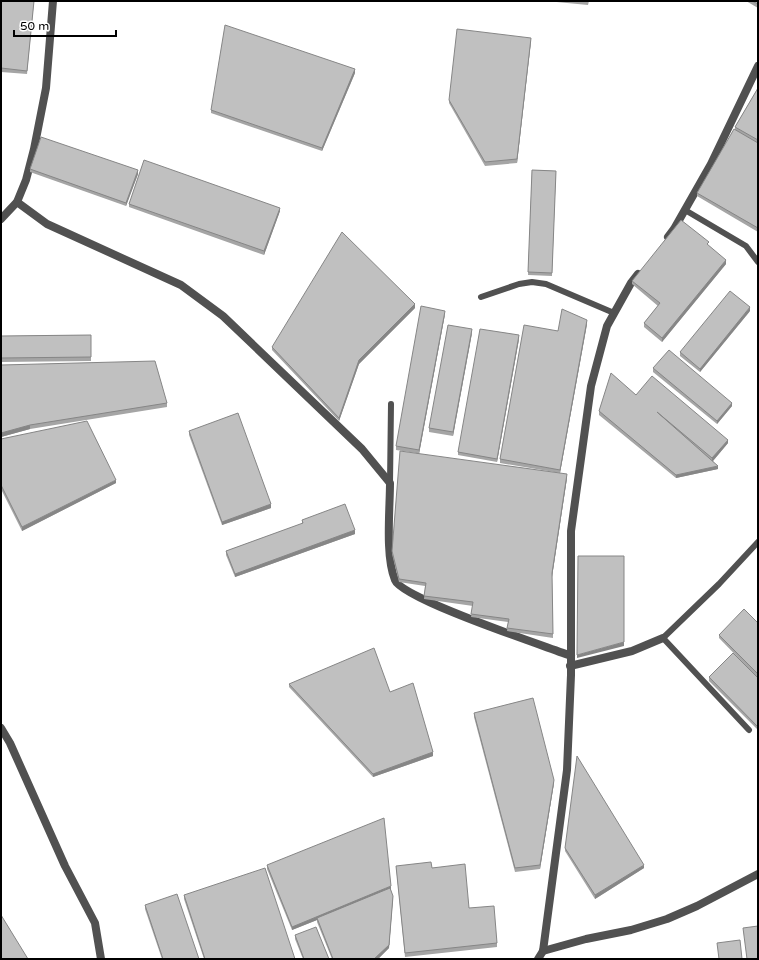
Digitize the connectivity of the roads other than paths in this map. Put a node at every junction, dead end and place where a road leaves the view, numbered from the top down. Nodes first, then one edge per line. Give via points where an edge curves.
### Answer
1 (53, 1) edge
2 (758, 66) edge
3 (17, 202) junction
4 (685, 210) junction
5 (1, 219) edge
6 (664, 241) edge
7 (758, 262) edge
8 (646, 265) edge
9 (481, 298) dead end
10 (614, 313) junction
11 (391, 404) dead end
12 (390, 483) junction
13 (758, 542) edge
14 (663, 638) junction
15 (570, 656) junction
16 (570, 666) junction
17 (1, 728) edge
18 (750, 730) dead end
19 (758, 874) edge
20 (543, 951) junction
21 (101, 959) edge
22 (538, 959) edge

1 - 3 street via 46,88 34,149
2 - 4 street via 711,164
3 - 5 street
3 - 12 street via 47,224 181,285 223,316 362,450
4 - 6 street
4 - 7 lane via 746,246
8 - 10 street via 631,283
9 - 10 lane via 532,282 546,284
10 - 15 street via 607,326 591,386 571,531
11 - 12 lane
12 - 15 street via 390,554 395,581 402,588 468,618
13 - 14 lane via 720,584
14 - 16 street via 632,651
14 - 18 lane
15 - 16 street
16 - 20 street via 567,770
17 - 21 street via 65,866 95,923
19 - 20 street via 667,919
20 - 22 street

